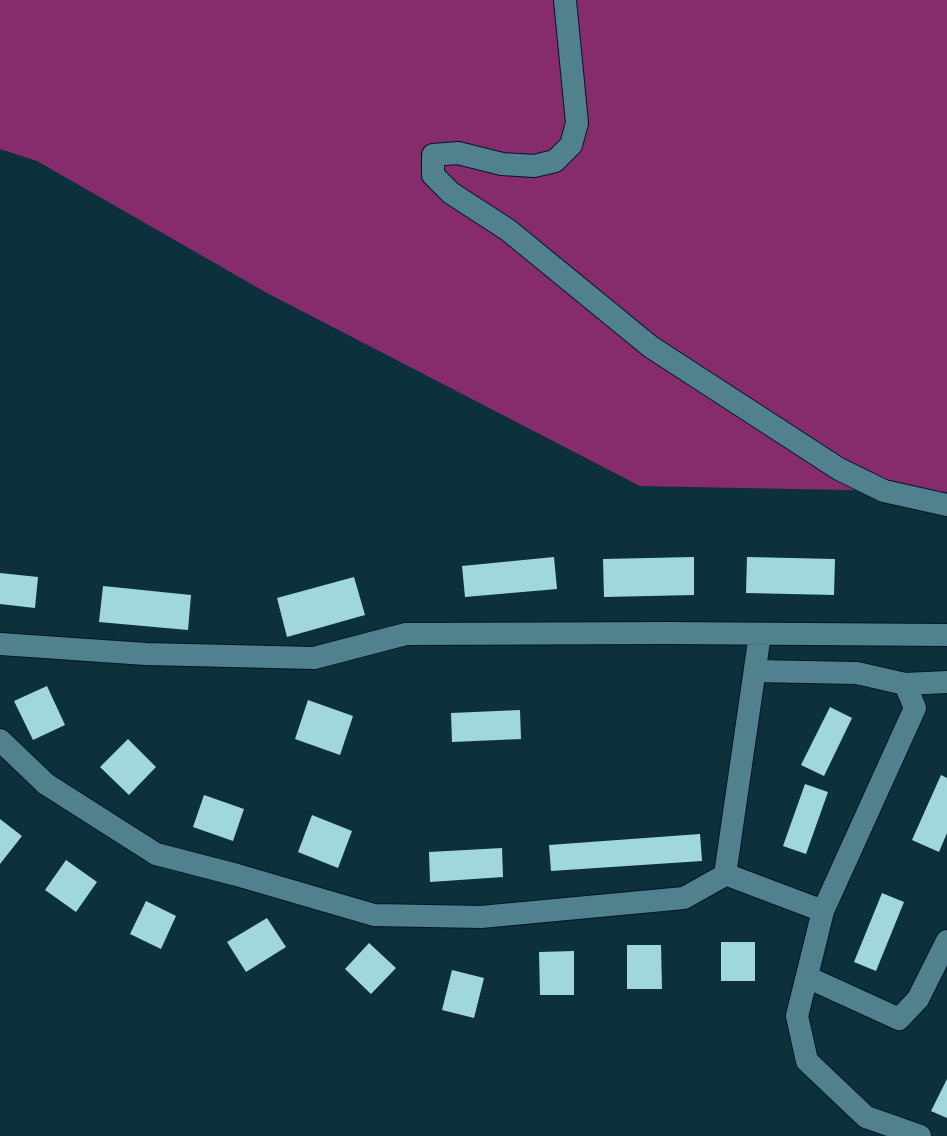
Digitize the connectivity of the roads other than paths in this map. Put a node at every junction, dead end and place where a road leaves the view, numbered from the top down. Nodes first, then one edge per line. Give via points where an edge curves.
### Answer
1 (565, 0) edge
2 (947, 505) edge
3 (760, 634) junction
4 (947, 635) edge
5 (0, 644) edge
6 (755, 671) junction
7 (947, 682) edge
8 (905, 684) junction
9 (0, 740) edge
10 (725, 874) junction
11 (823, 911) junction
12 (947, 941) edge
13 (807, 978) junction
14 (920, 1136) edge

1 - 2 street via 577,123 571,145 555,161 534,166 502,164 458,153 433,155 433,175 451,193 508,230 651,347 839,469 884,491
3 - 4 street
3 - 5 street via 406,634 314,658 146,654
3 - 6 street
6 - 8 street via 857,673
6 - 10 street
7 - 8 street
8 - 11 street via 915,708
9 - 10 street via 46,784 156,854 374,915 481,917 684,898
10 - 11 street
11 - 13 street
12 - 13 street via 918,999 899,1019
13 - 14 street via 797,1016 807,1061 866,1118

